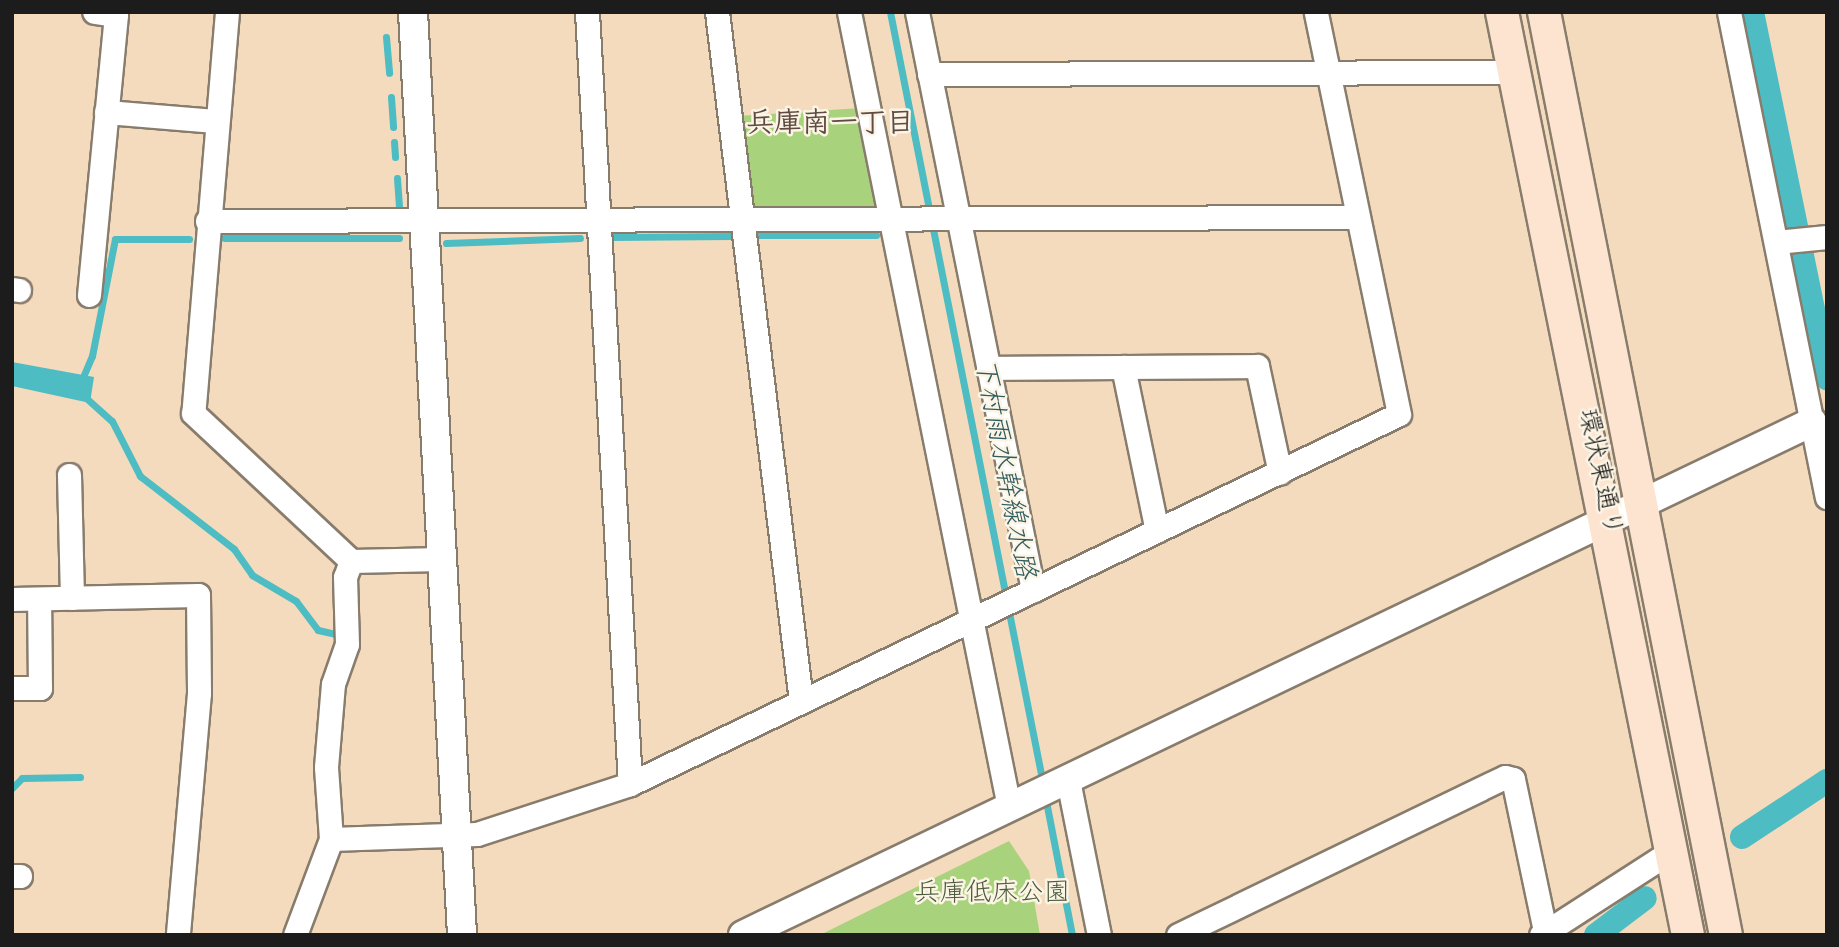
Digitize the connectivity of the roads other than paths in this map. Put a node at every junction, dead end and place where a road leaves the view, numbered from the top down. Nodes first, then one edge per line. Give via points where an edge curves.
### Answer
1 (94, 12) edge
2 (227, 12) edge
3 (413, 12) edge
4 (587, 12) edge
5 (717, 12) edge
6 (849, 12) edge
7 (917, 12) edge
8 (1316, 12) edge
9 (1502, 12) edge
10 (1544, 12) edge
11 (1729, 12) edge
12 (1329, 72) junction
13 (1514, 72) junction
14 (929, 74) junction
15 (106, 112) junction
16 (216, 121) junction
17 (1357, 216) junction
18 (952, 219) junction
19 (898, 220) junction
20 (207, 221) junction
21 (742, 221) junction
22 (597, 222) junction
23 (424, 223) junction
24 (1823, 237) edge
25 (1776, 242) junction
26 (89, 295) dead end
27 (1123, 367) junction
28 (988, 368) junction
29 (1812, 422) junction
30 (1280, 473) junction
31 (69, 475) dead end
32 (1827, 497) edge
33 (1642, 504) junction
34 (1608, 521) junction
35 (1157, 531) junction
36 (441, 559) junction
37 (351, 561) junction
38 (1030, 591) junction
39 (72, 598) junction
40 (12, 599) edge
41 (39, 599) junction
42 (978, 616) junction
43 (12, 688) edge
44 (801, 701) junction
45 (1064, 782) junction
46 (630, 784) junction
47 (1017, 803) junction
48 (457, 835) junction
49 (331, 839) junction
50 (1670, 852) junction
51 (1544, 934) edge
52 (178, 935) edge
53 (295, 935) edge
54 (462, 935) edge
55 (743, 935) edge
56 (1099, 935) edge
57 (1178, 935) edge
58 (1688, 935) edge
59 (1726, 935) edge

1 - 15 street via 116,15
2 - 16 street
3 - 23 street
4 - 22 street
5 - 21 street
6 - 19 street
7 - 14 street
8 - 12 street
9 - 13 main road, 環状東通り
10 - 33 main road, 環状東通り
11 - 25 street
12 - 13 street
12 - 14 street
12 - 17 street
13 - 34 main road, 環状東通り
14 - 18 street
15 - 16 street
15 - 26 street
16 - 20 street
17 - 18 street
17 - 30 street via 1399,414
18 - 19 street
18 - 28 street
19 - 21 street
19 - 42 street
20 - 23 street
20 - 37 street via 193,413
21 - 22 street
21 - 44 street
22 - 23 street
22 - 46 street
23 - 36 street
24 - 25 street
25 - 29 street
27 - 28 street
27 - 30 street via 1256,366
27 - 35 street
28 - 38 street
29 - 32 street
29 - 33 street
30 - 35 street
31 - 39 street
33 - 34 street
33 - 59 main road, 環状東通り
34 - 45 street
34 - 50 main road, 環状東通り
35 - 38 street
36 - 37 street
36 - 48 street
37 - 49 street via 345,578 347,644 333,684 326,767
38 - 42 street
39 - 41 street
39 - 52 street via 198,595 199,693
40 - 41 street
41 - 43 street via 40,688
42 - 44 street
42 - 47 street
44 - 46 street
45 - 47 street
45 - 56 street
46 - 48 street via 477,834
47 - 55 street
48 - 49 street
48 - 54 street
49 - 53 street
50 - 51 street
50 - 58 main road, 環状東通り
51 - 57 street via 1513,779 1505,777

